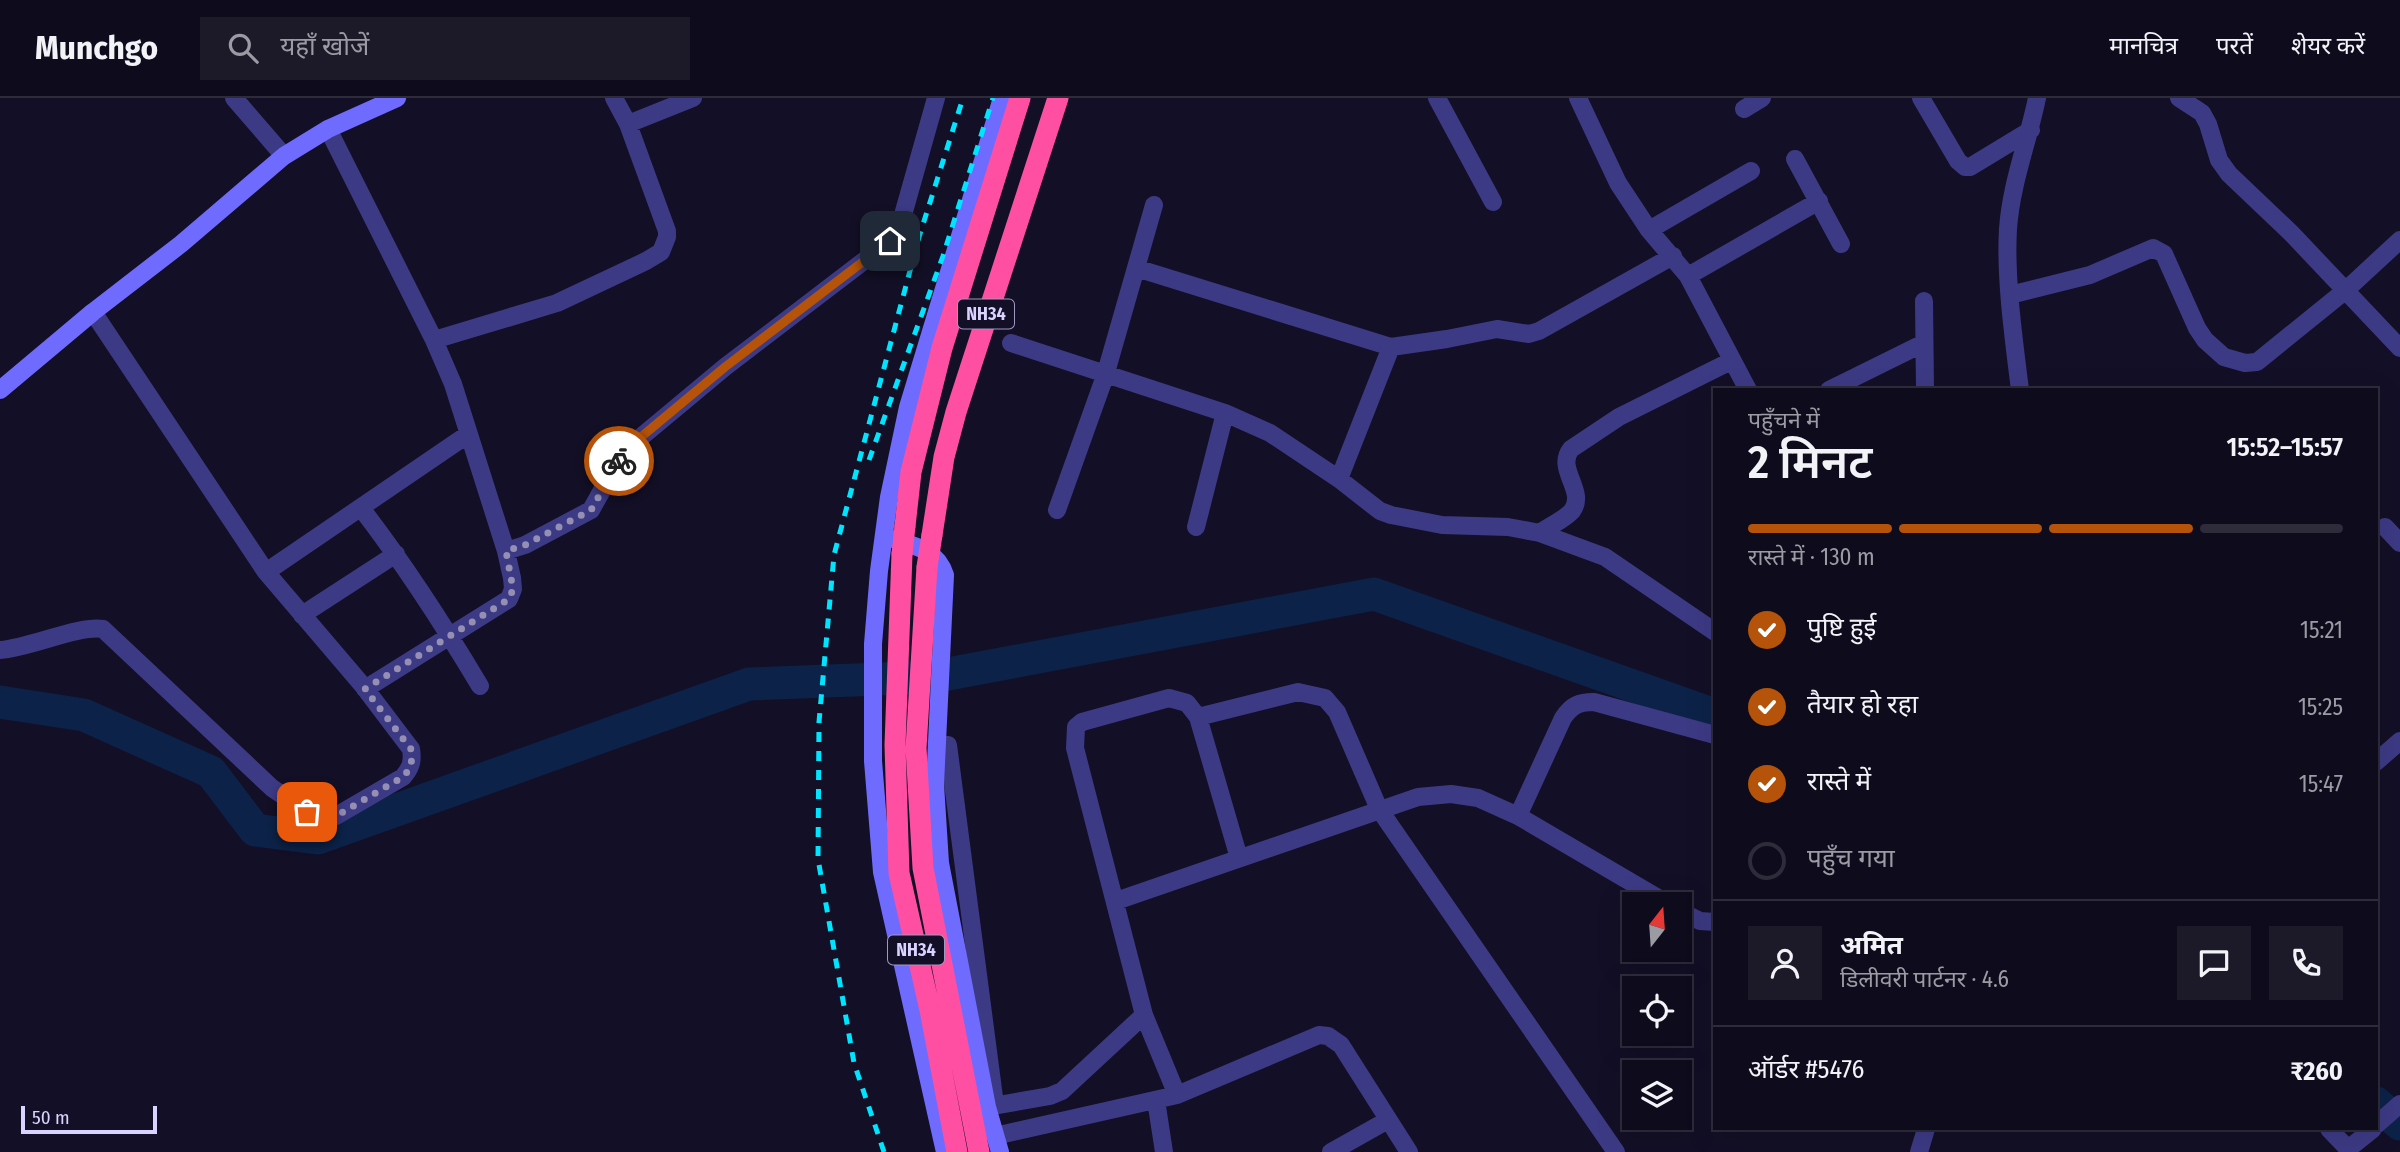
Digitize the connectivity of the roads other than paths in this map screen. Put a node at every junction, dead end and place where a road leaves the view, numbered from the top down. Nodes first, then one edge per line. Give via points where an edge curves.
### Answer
1 (234, 98) edge
2 (397, 98) edge
3 (614, 98) edge
4 (693, 98) edge
5 (936, 98) edge
6 (1002, 98) edge
7 (1020, 98) edge
8 (1058, 98) edge
9 (1437, 98) edge
10 (1578, 98) edge
11 (1762, 98) edge
12 (1921, 98) edge
13 (2037, 98) edge
14 (2179, 98) edge
15 (1744, 109) dead end
16 (628, 124) junction
17 (328, 130) junction
18 (2031, 130) junction
19 (284, 156) junction
20 (1795, 159) dead end
21 (1751, 171) dead end
22 (1819, 201) junction
23 (1493, 202) dead end
24 (1154, 205) dead end
25 (1649, 230) junction
26 (2400, 240) edge
27 (1841, 244) dead end
28 (1673, 256) junction
29 (1136, 268) junction
30 (1688, 276) junction
31 (2346, 290) junction
32 (2010, 295) junction
33 (1924, 301) dead end
34 (93, 312) junction
35 (434, 340) junction
36 (1011, 343) dead end
37 (1924, 343) junction
38 (1391, 347) junction
39 (2400, 348) edge
40 (1731, 361) junction
41 (1105, 376) junction
42 (1747, 388) edge
43 (1833, 388) edge
44 (1925, 388) edge
45 (2020, 388) edge
46 (0, 390) edge
47 (1225, 413) junction
48 (467, 435) junction
49 (1339, 479) junction
50 (361, 508) junction
51 (1057, 510) dead end
52 (1196, 527) dead end
53 (2385, 527) dead end
54 (1539, 533) junction
55 (884, 537) junction
56 (2400, 543) edge
57 (506, 551) junction
58 (396, 554) junction
59 (266, 572) junction
60 (302, 615) junction
61 (1713, 631) edge
62 (451, 637) junction
63 (0, 650) edge
64 (480, 686) dead end
65 (365, 689) junction
66 (1198, 717) junction
67 (1713, 734) edge
68 (2400, 741) edge
69 (924, 745) junction
70 (2378, 760) edge
71 (1379, 809) junction
72 (1518, 816) junction
73 (1240, 858) junction
74 (1648, 892) edge
75 (1116, 901) junction
76 (1692, 917) edge
77 (1713, 922) edge
78 (1144, 1015) junction
79 (1177, 1095) junction
80 (1156, 1100) junction
81 (2399, 1105) edge
82 (991, 1106) junction
83 (1388, 1120) junction
84 (2378, 1124) edge
85 (1926, 1130) edge
86 (2330, 1130) edge
87 (2372, 1130) edge
88 (997, 1144) edge
89 (2350, 1151) edge
90 (945, 1152) edge
91 (957, 1152) edge
92 (979, 1152) edge
93 (1164, 1152) edge
94 (1331, 1152) edge
95 (1409, 1152) edge
96 (1616, 1152) edge
97 (1919, 1152) edge

1 - 19 street
2 - 17 street
3 - 16 street
4 - 16 street
5 - 57 street via 901,222 890,241 635,442 619,460 591,510
6 - 55 street via 908,407
7 - 69 highway, NH34, bridge via 942,348 911,472 900,625
8 - 69 highway, NH34, bridge via 944,457 927,567
9 - 23 street
10 - 25 street via 1618,183
11 - 15 street
12 - 18 street via 1965,167
13 - 18 street
14 - 31 street via 2202,113 2229,174
16 - 35 street via 667,231 661,251 557,303
17 - 19 street
17 - 35 street
18 - 32 street via 2014,185 2008,230
19 - 34 street
20 - 22 street
21 - 25 street
22 - 27 street
22 - 30 street
24 - 29 street
25 - 28 street
26 - 31 street
28 - 30 street
28 - 38 street via 1539,331 1529,334 1497,328
29 - 38 street
29 - 41 street
30 - 40 street
31 - 32 street via 2257,362 2245,363 2224,357 2205,340 2164,254 2152,248 2091,275
31 - 39 street
32 - 45 street
33 - 37 street
34 - 46 street
34 - 59 street
35 - 48 street via 453,384
36 - 41 street
37 - 43 street
37 - 44 street
38 - 49 street
40 - 42 street
40 - 54 street via 1619,417 1571,449 1564,463 1577,497 1574,508
41 - 47 street
41 - 51 street
47 - 49 street via 1270,433
47 - 52 street
48 - 50 street
48 - 57 street
49 - 54 street via 1391,515
50 - 58 street
50 - 59 street
53 - 56 street
54 - 61 street via 1605,557
55 - 69 street via 922,548 941,563 945,575 942,642
55 - 90 street via 873,644 873,761 882,872
57 - 62 street via 513,589 509,599
58 - 60 street
58 - 62 street
59 - 60 street
60 - 65 street
62 - 64 street
62 - 65 street
63 - 65 street via 90,628 103,629 272,788 322,818 336,816 410,770 411,749
66 - 71 street via 1298,692 1325,698 1337,712
66 - 73 street
66 - 75 street via 1187,703 1169,698 1076,727 1074,748
67 - 72 street via 1580,702 1563,718
68 - 70 street
69 - 82 street via 935,784 940,863
69 - 91 highway, NH34 via 898,873
69 - 92 highway, NH34 via 923,869
71 - 72 street via 1418,797 1451,794 1478,798
71 - 73 street
71 - 96 street
72 - 74 street
73 - 75 street
75 - 78 street
76 - 77 street
78 - 79 street
78 - 82 street via 1062,1091
79 - 80 street
79 - 83 street via 1319,1035 1328,1036 1341,1045
80 - 88 street
80 - 93 street
81 - 84 street
82 - 88 street
83 - 94 street
83 - 95 street
85 - 97 street
86 - 89 street
87 - 89 street

